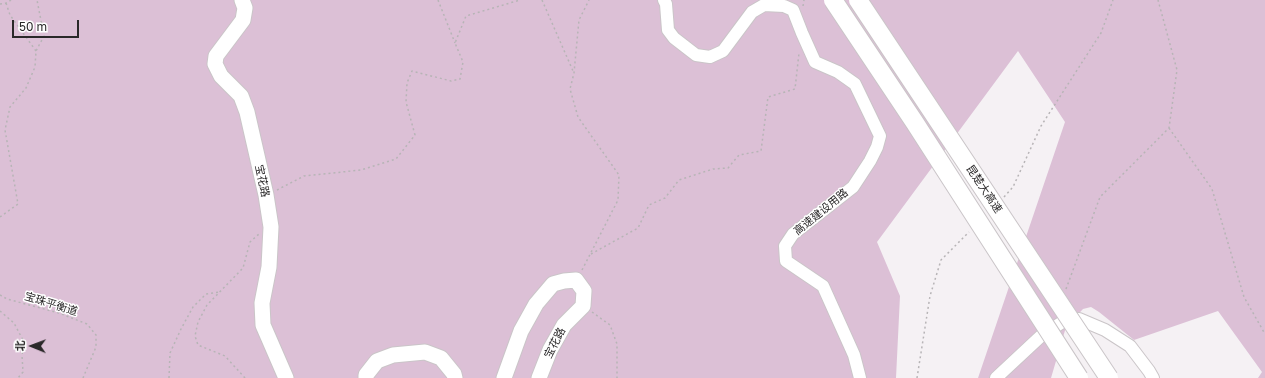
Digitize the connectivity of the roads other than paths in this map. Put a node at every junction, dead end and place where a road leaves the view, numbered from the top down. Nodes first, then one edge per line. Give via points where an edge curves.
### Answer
1 (242, 0) edge
2 (664, 0) edge
3 (833, 0) edge
4 (858, 0) edge
5 (286, 378) edge
6 (366, 378) edge
7 (455, 378) edge
8 (504, 378) edge
9 (539, 378) edge
10 (860, 378) edge
11 (996, 378) edge
12 (1078, 378) edge
13 (1109, 378) edge
14 (1153, 378) edge

1 - 5 main road, 宝花路 via 245,8 243,20 216,56 215,64 221,76 241,96 266,195 271,227 269,267 262,303 263,325
2 - 10 lane, 高速建设用路 via 668,30 674,38 696,55 710,57 723,51 752,12 764,5 784,6 793,10 815,62 838,72 855,84 880,136 870,161 853,187 793,234 785,246 786,262 823,286 854,355
3 - 12 highway, 昆楚大高速, bridge
4 - 13 highway, 昆楚大高速, bridge
6 - 7 main road via 377,361 393,355 425,352 441,358
8 - 9 main road, 宝花路 via 521,331 536,304 553,284 576,280 584,291 583,306 564,325
11 - 14 lane via 1041,336 1064,321 1079,319 1105,330 1130,346

